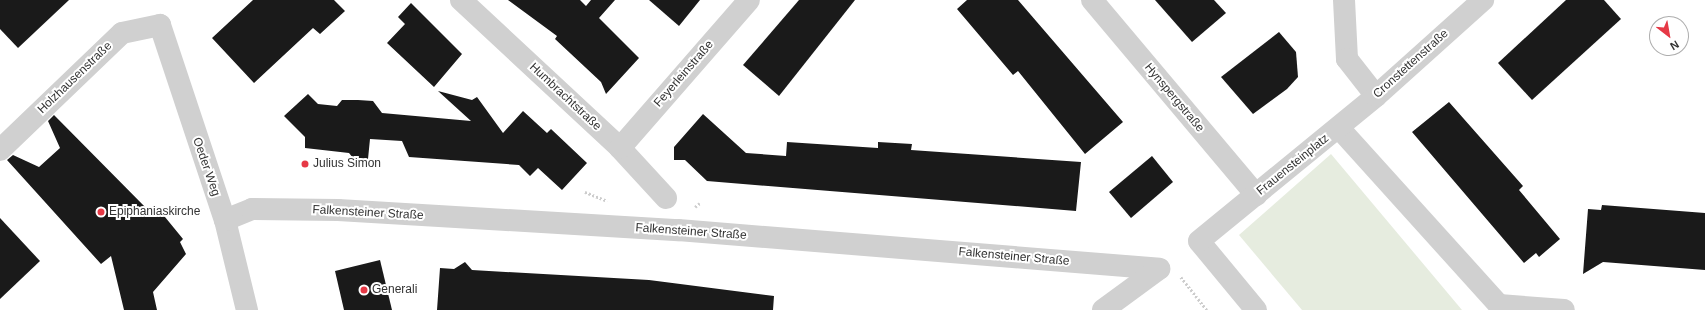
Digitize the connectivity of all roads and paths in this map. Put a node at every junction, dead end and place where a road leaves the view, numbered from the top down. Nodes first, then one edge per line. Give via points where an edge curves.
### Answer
1 (461, 0) edge
2 (749, 0) edge
3 (1092, 0) edge
4 (1344, 0) edge
5 (1482, 0) edge
6 (160, 25) joint
7 (1376, 96) junction
8 (1339, 128) junction
9 (620, 148) junction
10 (0, 150) edge
11 (1256, 195) junction
12 (666, 198) dead end
13 (225, 220) junction
14 (1169, 271) junction
15 (1497, 308) edge
16 (247, 310) edge
17 (1103, 310) edge
18 (1207, 310) edge
19 (1256, 310) edge
20 (1564, 310) edge

1 - 9 street, Humbrachtstraße
2 - 9 street, Feyerleinstraße
3 - 11 street, Hynspergstraße
4 - 7 street via 1346,59
5 - 7 street, Cronstettenstraße
6 - 10 street, Holzhausenstraße via 122,33
6 - 13 street, Oeder Weg
7 - 8 street, Cronstettenstraße
8 - 11 street, Frauensteinplatz
8 - 15 street, Frauensteinplatz
9 - 12 street, Humbrachtstraße
11 - 19 street, Frauensteinplatz via 1199,241
13 - 14 street, Falkensteiner Straße via 252,209 346,211 678,230
13 - 16 street, Oeder Weg
14 - 17 street
14 - 18 path
15 - 20 street

